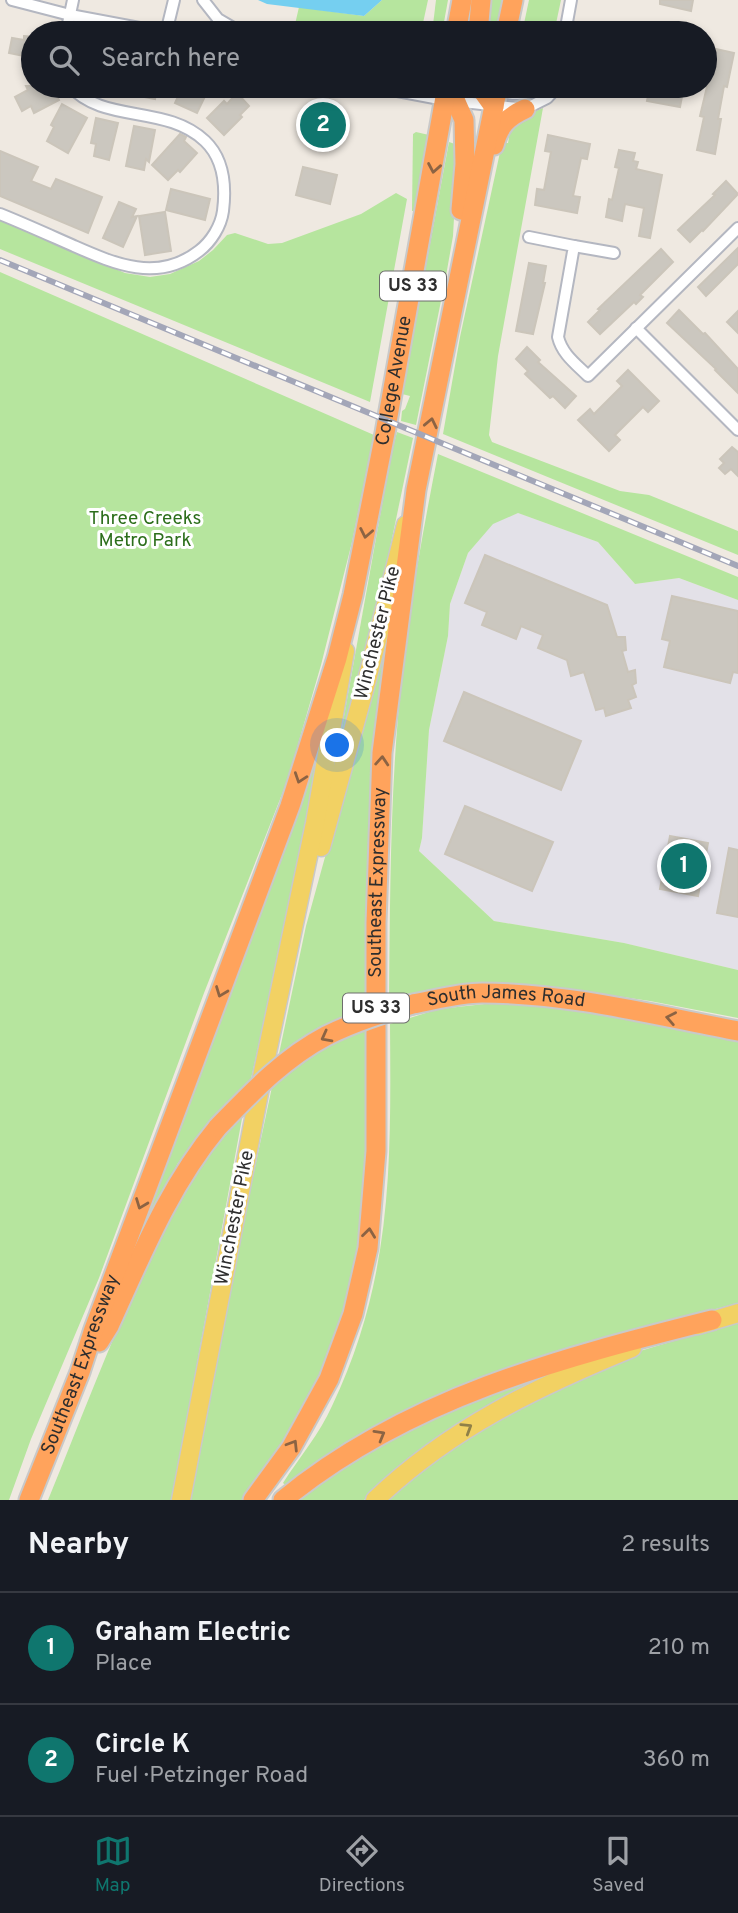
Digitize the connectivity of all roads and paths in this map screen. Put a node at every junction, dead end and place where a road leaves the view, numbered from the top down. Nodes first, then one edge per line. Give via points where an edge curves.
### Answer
1 (12, 0) edge
2 (73, 0) edge
3 (174, 0) edge
4 (203, 0) edge
5 (462, 0) edge
6 (481, 0) edge
7 (513, 0) edge
8 (571, 0) edge
9 (71, 15) junction
10 (69, 21) edge
11 (103, 21) edge
12 (169, 21) edge
13 (221, 21) edge
14 (458, 21) edge
15 (479, 21) edge
16 (509, 21) edge
17 (567, 21) edge
18 (85, 98) edge
19 (469, 98) edge
20 (470, 98) edge
21 (471, 98) edge
22 (491, 98) edge
23 (548, 98) edge
24 (525, 108) junction
25 (0, 214) edge
26 (469, 222) junction
27 (738, 228) edge
28 (528, 237) dead end
29 (574, 246) junction
30 (614, 253) dead end
31 (453, 302) junction
32 (636, 328) junction
33 (738, 430) edge
34 (416, 490) junction
35 (354, 595) junction
36 (292, 937) junction
37 (738, 1031) edge
38 (738, 1313) edge
39 (712, 1320) junction
40 (80, 1373) junction
41 (29, 1500) edge
42 (181, 1500) edge
43 (253, 1500) edge
44 (283, 1500) edge
45 (374, 1500) edge

1 - 9 street
2 - 9 street
3 - 12 street
4 - 13 street
5 - 14 highway
6 - 15 highway
7 - 16 highway
8 - 17 street
9 - 10 street
9 - 11 street
18 - 25 street via 171,120 208,143 220,165 225,195 222,216 211,239 193,256 171,267 141,269 112,263
19 -> 35 highway, College Avenue / US 33 via 412,292
20 - 31 highway via 464,120 465,164
21 - 26 highway, US 33
22 - 24 street
23 - 24 street
24 - 26 highway via 512,114 498,132 485,192
26 - 31 highway, US 33
27 - 32 street
28 - 29 street
29 - 30 street
29 - 32 street via 558,337 566,355 588,376
34 -> 31 highway, US 33
32 - 33 street
34 - 36 main road, Winchester Pike via 310,886
43 -> 34 highway, Southeast Expressway / US 33 via 291,1448 329,1379 353,1314 368,1248 376,1161 382,753
35 - 36 main road, Winchester Pike via 340,692
35 -> 40 highway, Southeast Expressway / US 33 via 290,806
36 - 42 main road, Winchester Pike
37 -> 40 highway, South James Road, bridge via 531,995 479,993 413,1004 324,1037 262,1082 201,1148 172,1192 109,1326
38 - 39 main road
44 -> 39 highway via 383,1433 444,1402 546,1364
45 -> 39 main road via 500,1407 636,1346
40 - 41 highway, Southeast Expressway / US 33

